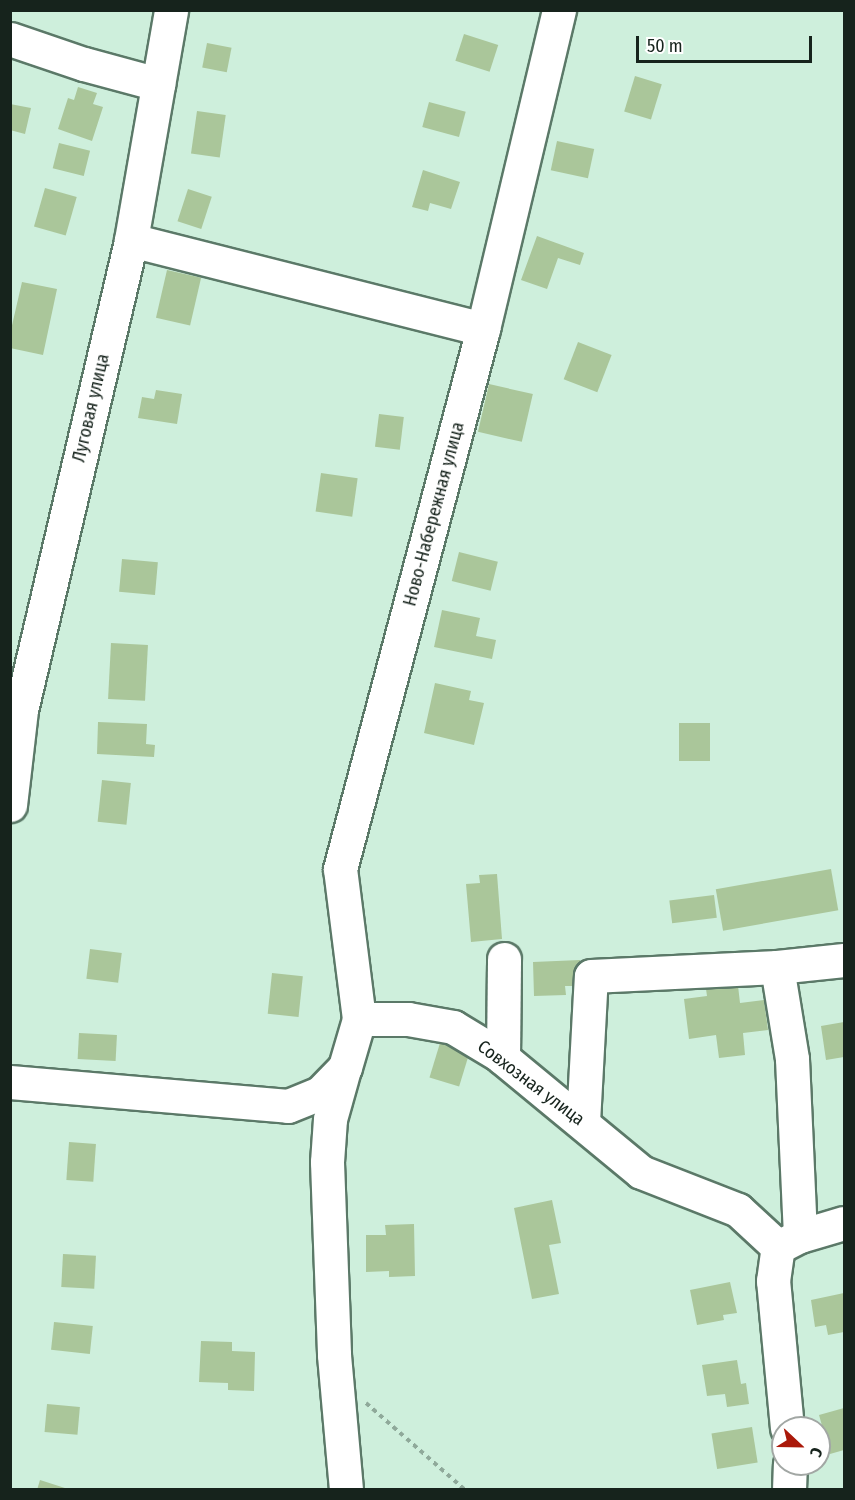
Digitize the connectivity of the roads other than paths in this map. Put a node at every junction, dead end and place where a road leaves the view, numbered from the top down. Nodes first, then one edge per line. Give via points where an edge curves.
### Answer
1 (171, 10) edge
2 (559, 10) edge
3 (10, 39) edge
4 (158, 84) junction
5 (131, 240) junction
6 (483, 329) junction
7 (10, 805) edge
8 (504, 959) dead end
9 (844, 960) edge
10 (777, 967) junction
11 (359, 1019) junction
12 (503, 1058) junction
13 (345, 1067) junction
14 (10, 1082) edge
15 (583, 1122) junction
16 (844, 1223) edge
17 (789, 1242) junction
18 (785, 1416) edge
19 (346, 1490) edge

1 - 4 street, Луговая улица
2 - 6 street, Ново-Набережная улица
3 - 4 street
4 - 5 street, Луговая улица
5 - 6 street
5 - 7 street, Луговая улица via 21,710
6 - 11 street, Ново-Набережная улица via 340,869
8 - 12 street
9 - 10 street
10 - 15 street via 591,976
10 - 17 street via 792,1059
11 - 12 street, Совхозная улица via 408,1019 453,1027
11 - 13 street
12 - 15 street, Совхозная улица
13 - 14 street via 320,1093 288,1106
13 - 19 street via 330,1119 327,1162 336,1377
15 - 17 street, Совхозная улица via 641,1172 738,1210
16 - 17 street
17 - 18 street via 773,1281

